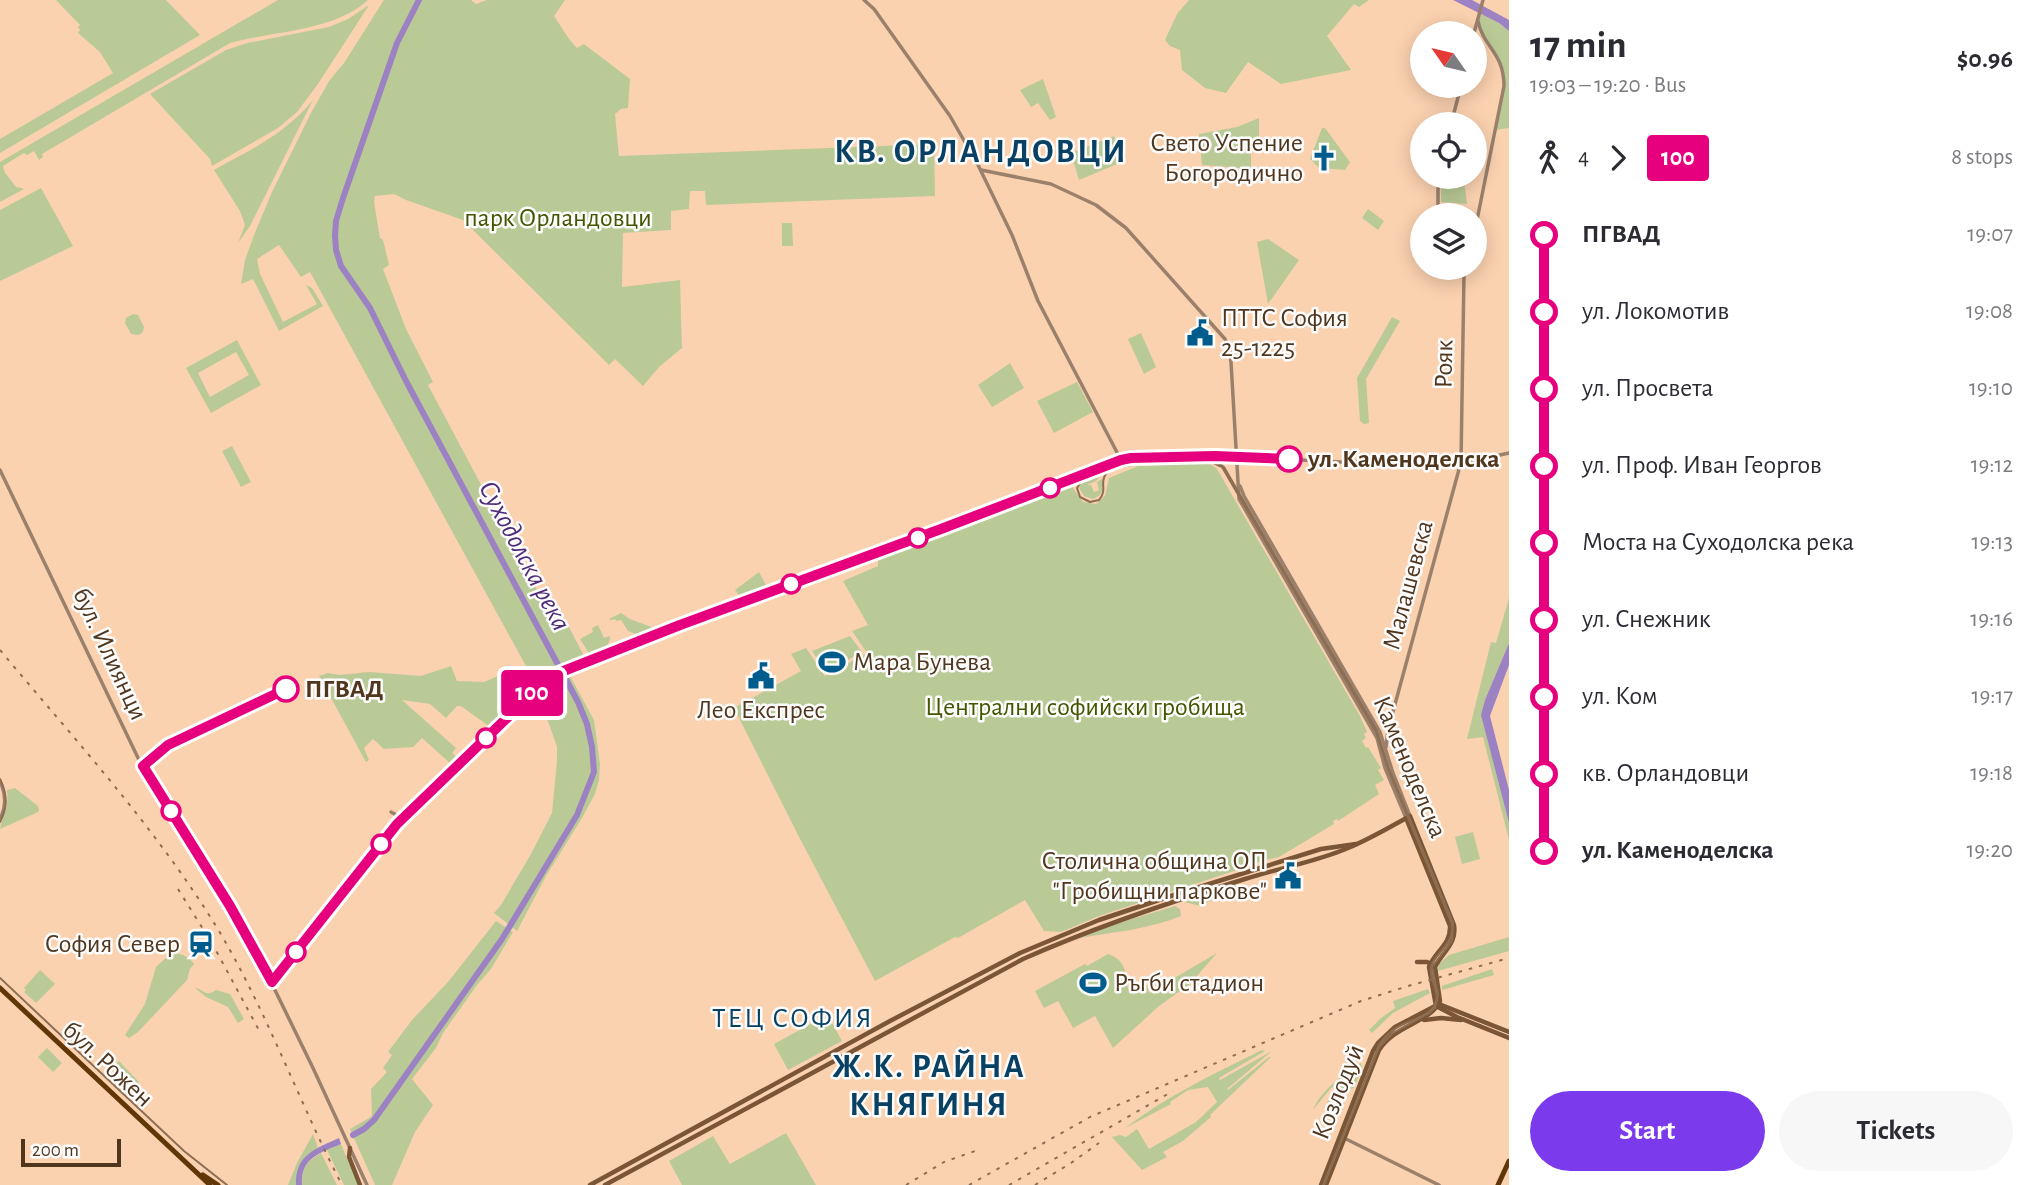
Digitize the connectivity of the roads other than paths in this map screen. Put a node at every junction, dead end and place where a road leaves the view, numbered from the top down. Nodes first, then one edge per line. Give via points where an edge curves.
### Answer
1 (864, 0) edge
2 (1482, 2) edge
3 (1478, 21) edge
4 (1488, 43) edge
5 (981, 170) junction
6 (1480, 203) edge
7 (1464, 280) edge
8 (1509, 453) edge
9 (1238, 457) junction
10 (1121, 460) junction
11 (1461, 462) junction
12 (0, 470) edge
13 (1238, 481) junction
14 (1390, 722) junction
15 (1375, 723) junction
16 (1388, 730) junction
17 (1378, 735) junction
18 (1386, 747) junction
19 (0, 781) edge
20 (391, 812) dead end
21 (407, 815) junction
22 (1408, 817) junction
23 (0, 820) edge
24 (1178, 897) junction
25 (1430, 964) junction
26 (1432, 972) junction
27 (272, 982) junction
28 (0, 988) edge
29 (1436, 1005) junction
30 (1416, 1021) junction
31 (1467, 1021) junction
32 (1509, 1032) edge
33 (1509, 1038) edge
34 (1342, 1137) junction
35 (350, 1148) junction
36 (1509, 1161) edge
37 (191, 1167) junction
38 (204, 1185) edge
39 (210, 1185) edge
40 (218, 1185) edge
41 (360, 1185) edge
42 (367, 1185) edge
43 (590, 1185) edge
44 (605, 1185) edge
45 (1323, 1185) edge
46 (1439, 1185) edge
47 (1497, 1185) edge

1 - 5 street via 950,116
2 - 3 street
4 - 6 street via 1501,63 1504,86
5 - 9 street, Каменоделска via 1051,184 1096,205 1126,228 1229,346
5 - 10 street via 1038,301
7 - 11 street, Рояк
8 - 11 street
9 - 10 street
9 - 11 street
9 - 13 street, Каменоделска
10 - 21 street via 556,674
11 - 14 street, Малашевска
12 - 27 street, бул. Илиянци via 140,762
13 - 15 street, Каменоделска
13 - 17 street, Каменоделска via 1239,499
14 - 15 street
14 - 16 street, Малашевска
14 - 17 street
15 - 17 street, Каменоделска
16 - 17 street
16 - 18 street, Малашевска
17 - 18 street, Каменоделска
17 - 22 street, Каменоделска via 1385,768
18 - 22 street, Каменоделска
19 - 23 street via 5,803
20 - 21 street
21 - 27 street
22 - 24 main road via 1357,844 1321,849
22 - 25 main road, Каменоделска via 1450,926 1446,944
22 - 26 main road, Каменоделска via 1454,925 1453,941
24 - 43 main road via 1099,920 1010,958
24 - 44 main road via 1023,959
25 - 26 main road
25 - 26 main road via 1417,962
26 - 29 main road via 1440,994
27 - 35 street, бул. Илиянци
28 - 37 main road, бул. Рожен
29 - 30 main road, Козлодуй via 1432,1013
29 - 31 main road
29 - 32 main road
29 - 34 main road, Козлодуй via 1395,1027 1378,1044
30 - 31 main road
30 - 34 main road, Козлодуй via 1394,1033 1379,1050
31 - 33 main road
34 - 45 main road, Козлодуй
34 - 46 street
35 - 41 main road
35 - 42 street, бул. Илиянци
36 - 47 main road
37 - 38 main road
37 - 39 main road, бул. Рожен
37 - 40 main road, бул. Рожен

